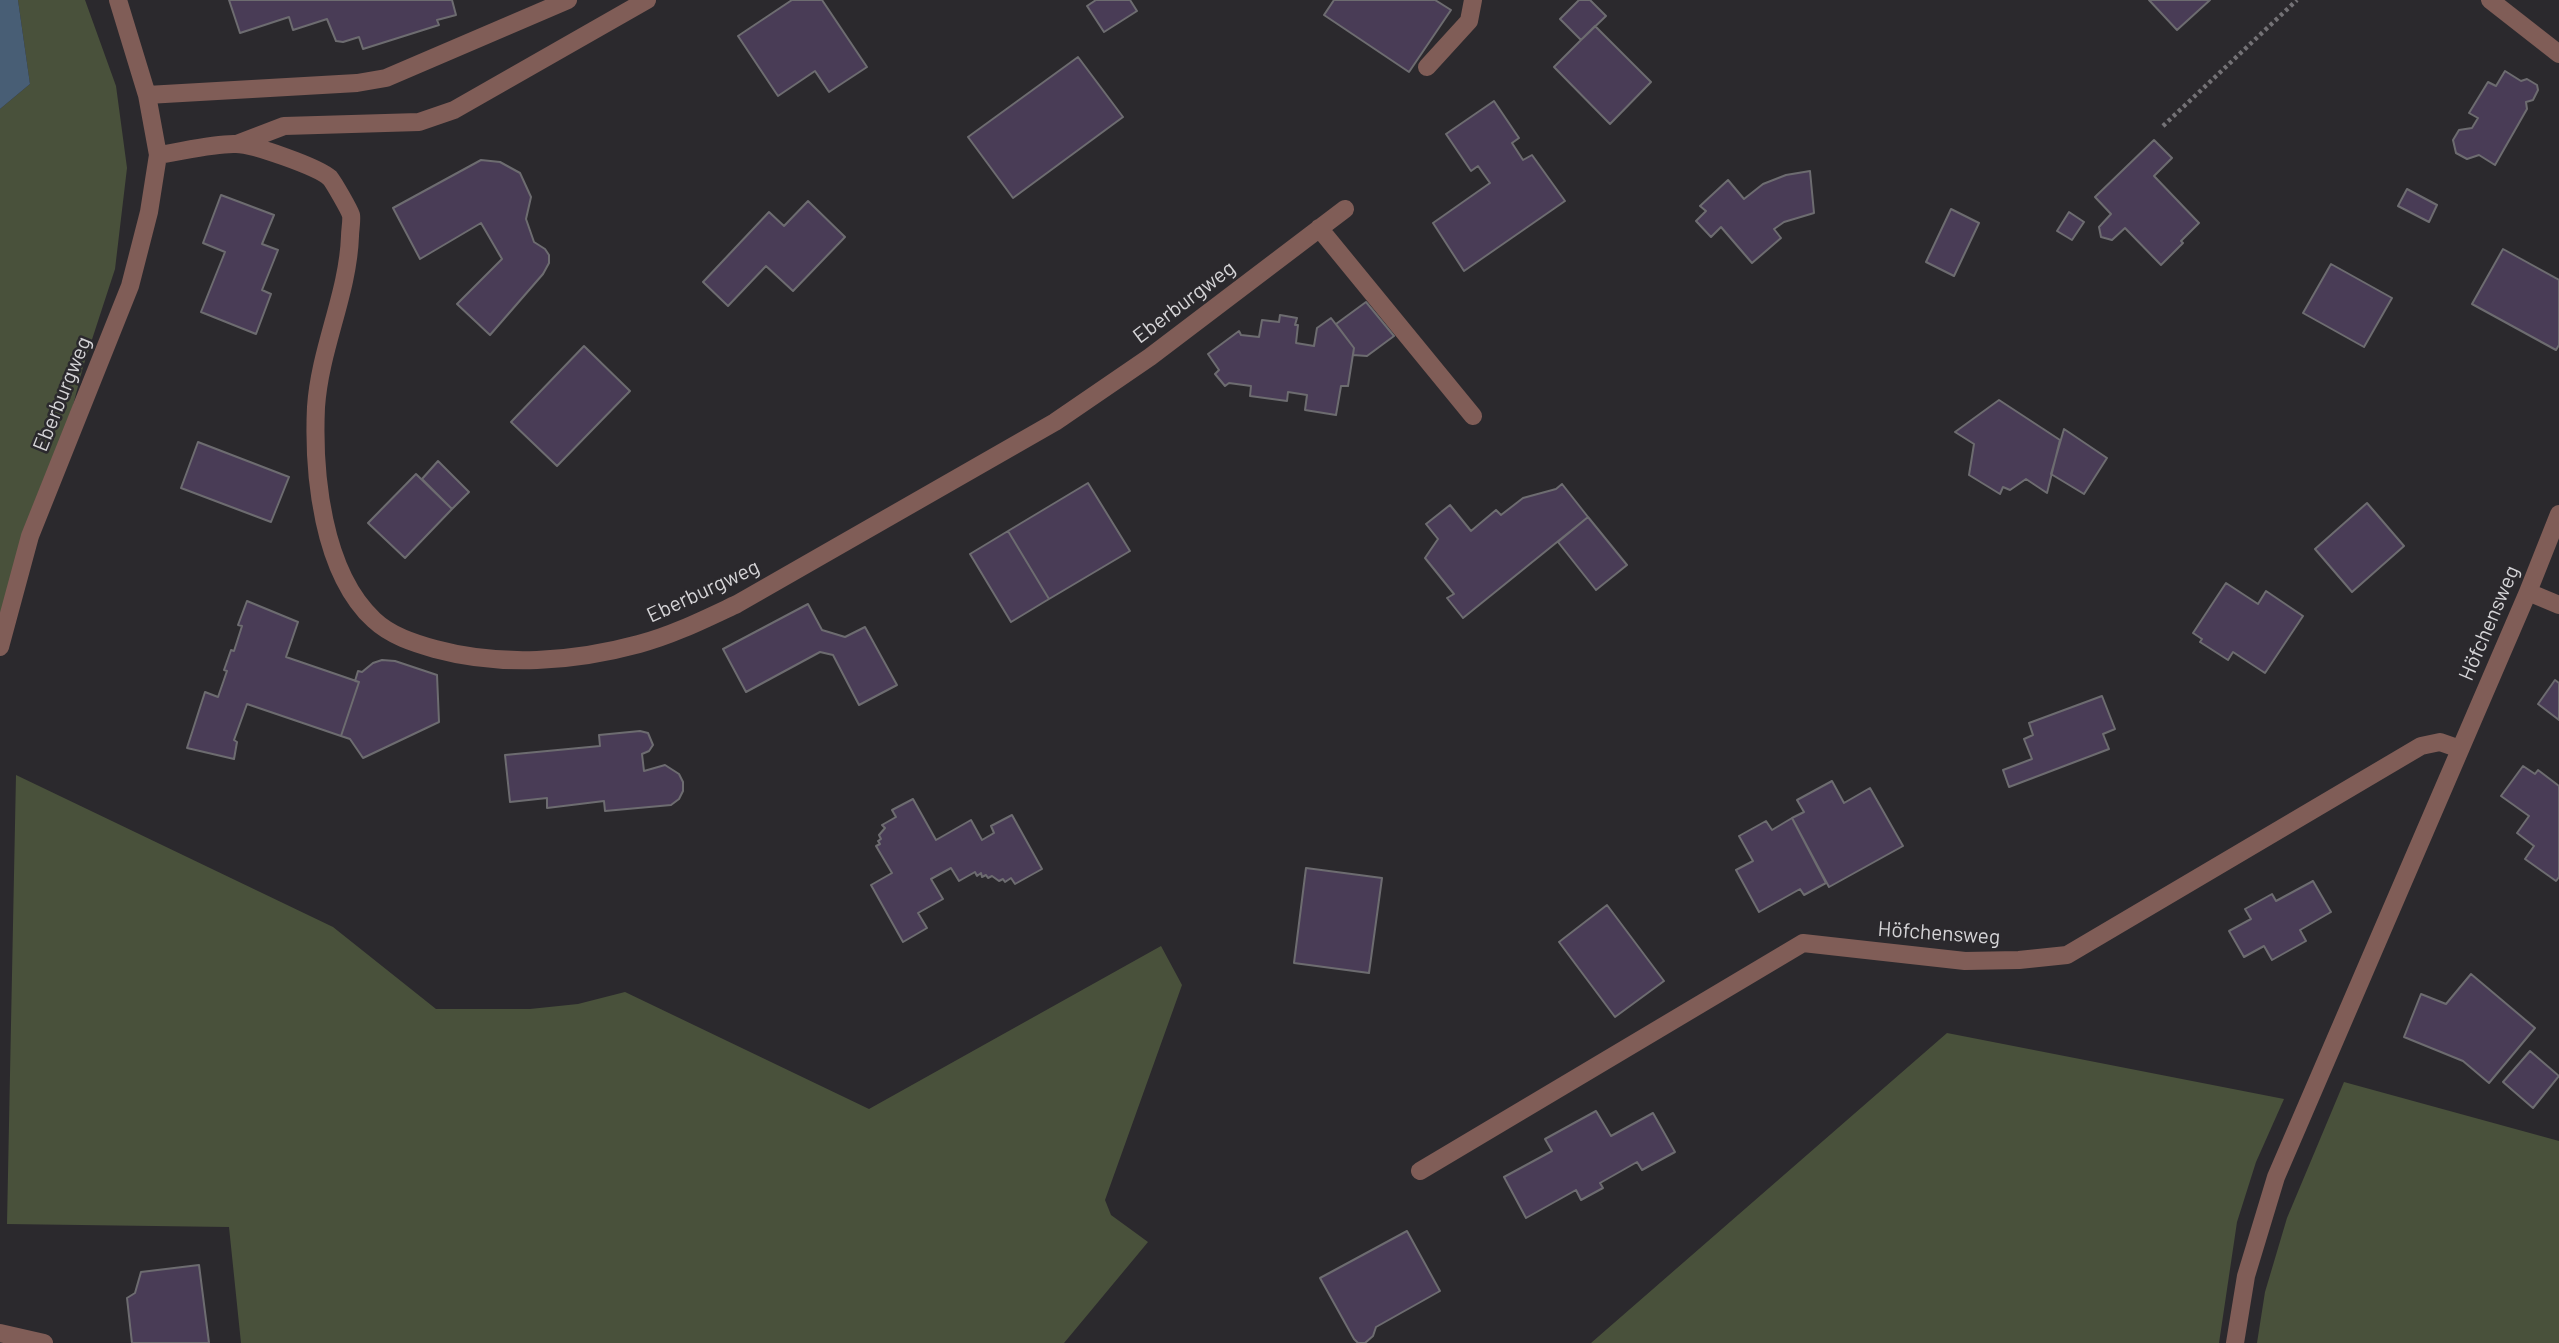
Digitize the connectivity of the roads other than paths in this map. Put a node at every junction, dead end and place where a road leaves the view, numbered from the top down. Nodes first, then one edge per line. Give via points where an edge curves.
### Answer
1 (118, 0) edge
2 (568, 0) edge
3 (647, 0) edge
4 (1473, 0) edge
5 (2490, 0) edge
6 (2559, 54) edge
7 (1427, 67) dead end
8 (147, 95) junction
9 (237, 144) junction
10 (158, 155) junction
11 (1345, 209) dead end
12 (1319, 228) junction
13 (1474, 416) dead end
14 (2559, 514) edge
15 (2528, 592) junction
16 (2559, 606) edge
17 (0, 647) edge
18 (2460, 749) junction
19 (1420, 1171) dead end
20 (0, 1333) edge
21 (44, 1343) edge
22 (2235, 1343) edge

1 - 8 street, Eberburgweg
2 - 8 street via 386,78
3 - 9 street, Eberburgweg via 454,110 419,122 284,127
4 - 7 street via 1469,21
5 - 6 street
8 - 10 street, Eberburgweg
9 - 10 street, Eberburgweg
9 - 12 street, Eberburgweg via 284,156 330,178 351,216 349,260 317,404 315,457 323,513 339,568 374,621 405,640 458,655 514,661 639,645 737,604 1055,422 1150,357
10 - 17 street, Eberburgweg via 130,286 30,536
11 - 12 street, Eberburgweg
12 - 13 street
14 - 15 street, Höfchensweg
15 - 16 street
15 - 18 street, Höfchensweg
18 - 19 street, Höfchensweg via 2440,742 2421,746 2067,955 1965,961 1803,943
18 - 22 street, Höfchensweg via 2276,1177 2246,1276
20 - 21 street

